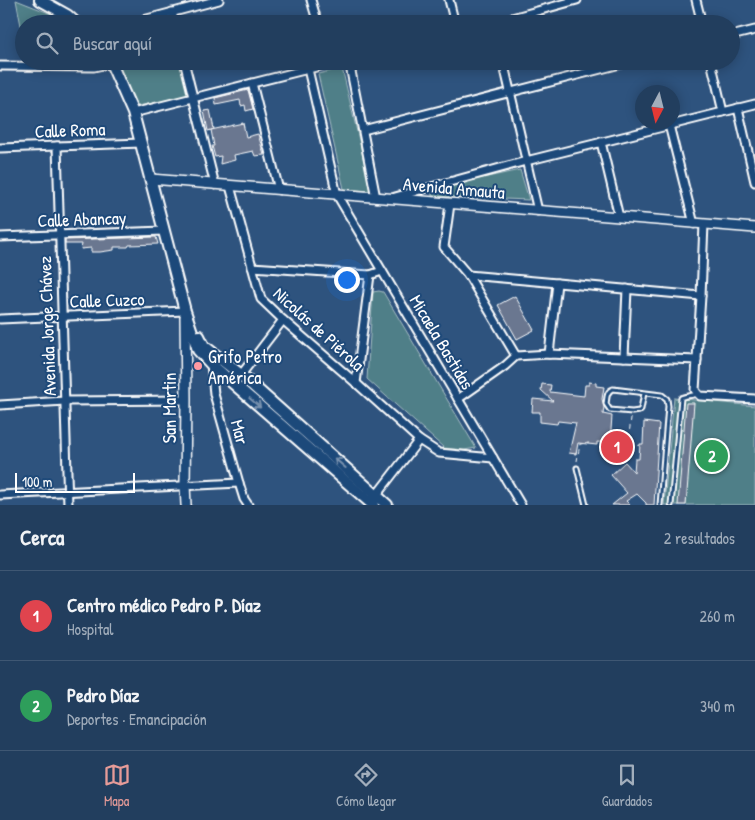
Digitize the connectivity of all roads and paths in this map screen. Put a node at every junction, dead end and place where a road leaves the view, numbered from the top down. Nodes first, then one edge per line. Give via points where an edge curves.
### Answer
1 (40, 0) edge
2 (219, 0) edge
3 (311, 0) edge
4 (449, 0) edge
5 (577, 0) edge
6 (696, 0) edge
7 (172, 12) junction
8 (67, 15) edge
9 (161, 15) edge
10 (172, 15) edge
11 (315, 15) edge
12 (453, 15) edge
13 (522, 15) edge
14 (700, 15) edge
15 (755, 30) edge
16 (740, 34) edge
17 (0, 66) edge
18 (15, 66) edge
19 (114, 70) edge
20 (186, 70) edge
21 (304, 70) edge
22 (308, 70) edge
23 (351, 70) edge
24 (505, 70) edge
25 (597, 70) edge
26 (713, 70) edge
27 (252, 83) junction
28 (510, 92) junction
29 (193, 98) junction
30 (755, 104) edge
31 (738, 108) junction
32 (723, 112) junction
33 (133, 113) junction
34 (680, 123) edge
35 (363, 130) junction
36 (652, 130) edge
37 (670, 130) edge
38 (601, 142) junction
39 (142, 143) junction
40 (57, 146) junction
41 (0, 148) edge
42 (526, 161) junction
43 (151, 179) junction
44 (755, 182) edge
45 (215, 185) junction
46 (230, 186) junction
47 (279, 190) junction
48 (337, 195) junction
49 (376, 198) junction
50 (389, 198) junction
51 (450, 204) junction
52 (538, 211) junction
53 (619, 217) junction
54 (694, 224) junction
55 (704, 224) junction
56 (755, 228) edge
57 (164, 231) junction
58 (60, 235) junction
59 (0, 237) edge
60 (252, 267) junction
61 (382, 271) junction
62 (370, 275) junction
63 (468, 275) junction
64 (557, 283) junction
65 (627, 289) junction
66 (701, 296) junction
67 (185, 312) junction
68 (62, 316) junction
69 (0, 319) edge
70 (283, 320) junction
71 (549, 354) junction
72 (516, 356) junction
73 (624, 356) junction
74 (696, 360) junction
75 (207, 365) junction
76 (241, 375) junction
77 (356, 383) junction
78 (234, 384) junction
79 (644, 393) junction
80 (698, 394) junction
81 (458, 399) junction
82 (186, 400) junction
83 (755, 400) edge
84 (65, 401) junction
85 (0, 405) edge
86 (632, 412) junction
87 (420, 440) junction
88 (589, 443) dead end
89 (640, 446) dead end
90 (493, 458) junction
91 (578, 468) joint
92 (239, 483) junction
93 (185, 485) junction
94 (68, 492) junction
95 (0, 495) edge
96 (372, 502) edge
97 (68, 505) edge
98 (186, 505) edge
99 (248, 505) edge
100 (387, 505) edge
101 (521, 505) edge
102 (586, 505) edge
103 (660, 505) edge
104 (671, 505) edge

1 - 8 main road
2 - 7 street
3 - 11 street
4 - 12 street
5 - 13 street
6 - 14 street
7 - 9 street
7 - 10 street
15 - 16 street
17 - 18 street
19 - 33 main road
20 - 29 street
21 - 27 street
22 - 48 street, Micaela Bastidas
23 - 35 street
24 - 28 street
25 - 28 street
26 - 32 street
27 - 29 street
27 - 47 street
28 - 35 street
28 - 42 street
29 - 33 street
29 - 45 street
30 - 31 street
31 - 32 street
31 - 44 street
32 - 34 street
33 - 39 main road
35 - 49 street
36 - 38 street
37 - 54 street
38 - 42 street
38 - 53 street
39 - 40 street, Calle Roma
39 - 43 main road
40 - 41 street, Calle Roma
40 - 58 street, Avenida Jorge Chávez
42 - 50 street
42 - 52 street
43 - 45 street, Avenida Amauta
43 - 57 main road
45 - 46 street, Avenida Amauta
46 - 47 street, Avenida Amauta
46 - 60 street, Nicolás de Piérola
47 - 48 street, Avenida Amauta
48 - 49 street, Avenida Amauta
48 - 61 street, Micaela Bastidas
49 - 50 street, Avenida Amauta
50 - 51 street, Avenida Amauta
51 - 52 street, Avenida Amauta
51 - 63 street via 444,247
52 - 53 street, Avenida Amauta
53 - 54 street, Avenida Amauta
54 - 55 street, Avenida Amauta
55 - 56 street, Avenida Amauta
55 - 66 street
57 - 58 street, Calle Abancay
57 - 67 main road
58 - 59 street, Calle Abancay
58 - 68 street, Avenida Jorge Chávez
60 - 62 street
60 - 70 street, Nicolás de Piérola via 261,299
61 - 62 street
61 - 81 street, Micaela Bastidas
62 - 77 street
63 - 64 street
63 - 72 street
64 - 65 street
64 - 71 street
65 - 66 street
65 - 73 street
66 - 74 street
67 - 68 street, Calle Cuzco
67 - 75 main road via 198,350
67 - 76 main road via 204,346
67 - 82 street, San Martin via 189,368
68 - 69 street, Calle Cuzco
68 - 84 street, Avenida Jorge Chávez
70 - 76 street
70 - 77 street, Nicolás de Piérola
71 - 72 street
71 - 73 street
72 - 81 street
73 - 74 street
74 - 80 street via 695,390
75 - 78 main road
75 - 92 street, Mar
76 - 78 street
96 -> 76 main road
77 - 87 street, Nicolás de Piérola
78 -> 96 main road
79 - 86 lane via 641,409
79 - 86 lane via 613,389 608,392 606,404 610,410
79 - 103 lane via 662,395 668,402
80 - 83 street
80 - 104 lane via 681,398
81 - 90 street, Micaela Bastidas
82 - 84 street
82 - 93 street, San Martin
84 - 85 street
84 - 94 street, Avenida Jorge Chávez
86 - 89 path via 630,438
87 - 90 street, Nicolás de Piérola via 439,453
87 - 96 street
88 - 91 path via 580,444
90 - 101 street, Micaela Bastidas
91 - 102 lane
92 - 93 street
92 - 99 street, Mar
93 - 94 street
93 - 98 street, San Martin
94 - 95 street
94 - 97 street, Avenida Jorge Chávez
96 - 100 main road

